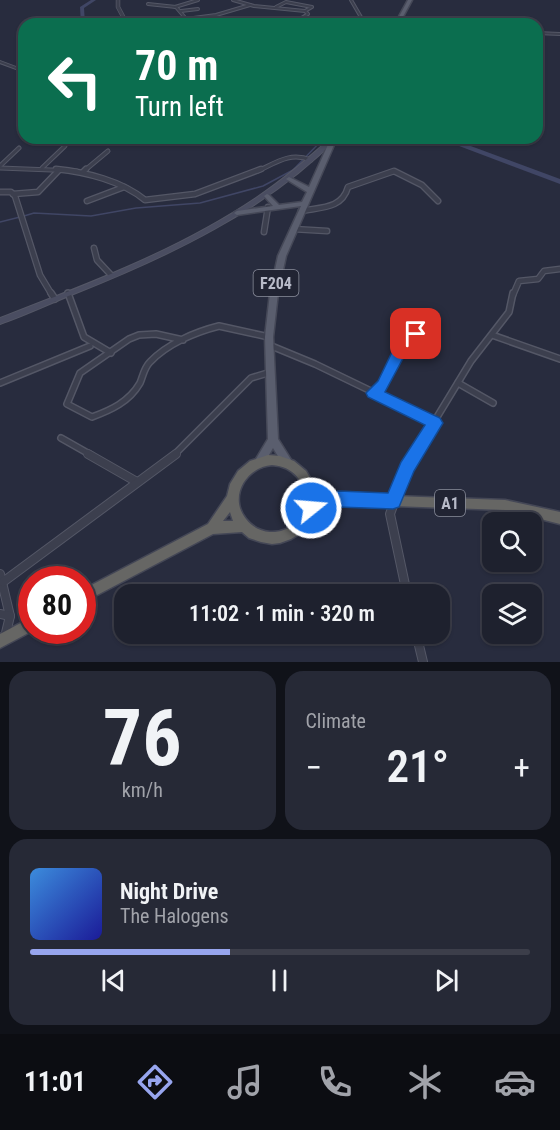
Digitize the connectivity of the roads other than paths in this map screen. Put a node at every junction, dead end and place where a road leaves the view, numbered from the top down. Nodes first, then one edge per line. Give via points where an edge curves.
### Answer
1 (118, 0) edge
2 (198, 0) edge
3 (233, 0) edge
4 (351, 0) edge
5 (410, 0) edge
6 (148, 4) dead end
7 (250, 5) junction
8 (175, 7) junction
9 (275, 8) junction
10 (198, 9) dead end
11 (181, 11) junction
12 (306, 11) junction
13 (125, 18) edge
14 (186, 18) edge
15 (199, 18) edge
16 (302, 18) edge
17 (361, 18) edge
18 (401, 18) edge
19 (543, 33) edge
20 (560, 34) edge
21 (0, 62) edge
22 (18, 69) edge
23 (64, 144) edge
24 (327, 144) edge
25 (331, 144) edge
26 (19, 148) dead end
27 (108, 151) dead end
28 (301, 156) joint
29 (309, 159) junction
30 (0, 167) edge
31 (42, 168) junction
32 (59, 170) junction
33 (83, 172) junction
34 (289, 179) junction
35 (125, 186) junction
36 (311, 191) junction
37 (0, 192) edge
38 (13, 194) junction
39 (267, 196) junction
40 (87, 201) dead end
41 (438, 201) dead end
42 (275, 207) junction
43 (302, 208) junction
44 (21, 213) joint
45 (237, 213) junction
46 (294, 226) junction
47 (327, 231) dead end
48 (264, 232) dead end
49 (94, 248) dead end
50 (560, 268) edge
51 (111, 275) junction
52 (68, 293) junction
53 (55, 299) junction
54 (0, 321) edge
55 (416, 334) dead end
56 (492, 335) junction
57 (183, 340) junction
58 (269, 341) junction
59 (90, 346) junction
60 (111, 353) junction
61 (560, 359) edge
62 (271, 372) junction
63 (0, 383) edge
64 (458, 383) junction
65 (373, 393) junction
66 (493, 403) dead end
67 (435, 423) junction
68 (61, 438) dead end
69 (273, 440) junction
70 (288, 463) junction
71 (258, 464) junction
72 (137, 482) junction
73 (310, 487) junction
74 (338, 499) junction
75 (231, 500) junction
76 (393, 501) junction
77 (311, 508) junction
78 (560, 518) edge
79 (243, 526) junction
80 (212, 528) junction
81 (2, 578) edge
82 (405, 584) edge
83 (96, 590) edge
84 (0, 614) edge
85 (10, 616) junction
86 (18, 631) edge
87 (2, 640) edge
88 (419, 644) edge
89 (423, 662) edge

1 - 13 street
2 - 8 street
3 - 7 street
4 - 17 street
5 - 18 main road
6 - 8 street via 164,2
7 - 9 street
7 - 15 street
8 - 11 street
9 - 12 street
9 - 12 street via 286,2 312,7
10 - 11 street
11 - 14 street
12 - 16 street via 308,14
19 - 20 street
21 - 22 street
23 - 31 street
24 - 29 main road
25 - 36 main road, F204
26 - 30 street
27 - 33 street
28 - 29 street
28 - 35 street via 282,158 260,170 180,198 146,200
29 - 34 main road
30 - 31 street
31 - 32 street
32 - 33 street
32 - 38 street via 38,192
33 - 35 street
34 - 36 main road
34 - 39 main road
35 - 40 street
36 - 43 main road, F204
37 - 38 street
38 - 44 street
39 - 42 main road
39 - 45 main road
41 - 43 street via 422,185 394,171 348,187 345,198 337,204
42 - 43 main road
42 - 45 main road
42 - 46 main road
42 - 48 street
43 - 46 main road, F204
44 - 53 street via 40,276
45 - 51 main road via 168,252
46 - 47 street
46 - 58 main road, F204 via 282,256
49 - 51 street via 97,260
50 - 56 street via 544,271 538,279 519,281 509,312
51 - 52 main road
52 - 53 main road
52 - 59 street via 75,320
53 - 54 main road
55 - 65 street via 401,348 383,384
56 - 61 street
56 - 64 street
57 - 58 street via 219,326
57 - 60 street via 139,335
57 - 60 street via 148,364 140,382 118,409 92,417 67,404 80,373
58 - 62 main road, F204
58 - 65 street
59 - 60 street
59 - 63 street
62 - 69 main road, F204
62 - 72 street via 251,378 240,387 177,453
64 - 66 street
64 - 67 street
65 - 67 street
67 - 76 street via 407,468
68 - 72 street
69 - 70 main road
69 - 71 main road
70 - 71 highway
70 - 73 highway
71 - 75 highway via 237,480
72 - 81 street
73 - 74 highway, A1
73 - 77 highway
74 - 76 highway, A1
74 - 77 highway, A1
75 - 79 highway
75 - 80 highway
76 - 78 highway, A1 via 505,505
76 - 82 street via 390,514
77 - 79 highway via 300,526 279,536 256,534
79 - 80 highway
80 - 83 highway
81 - 85 street
84 - 85 street
85 - 87 street
86 - 87 highway
88 - 89 street

